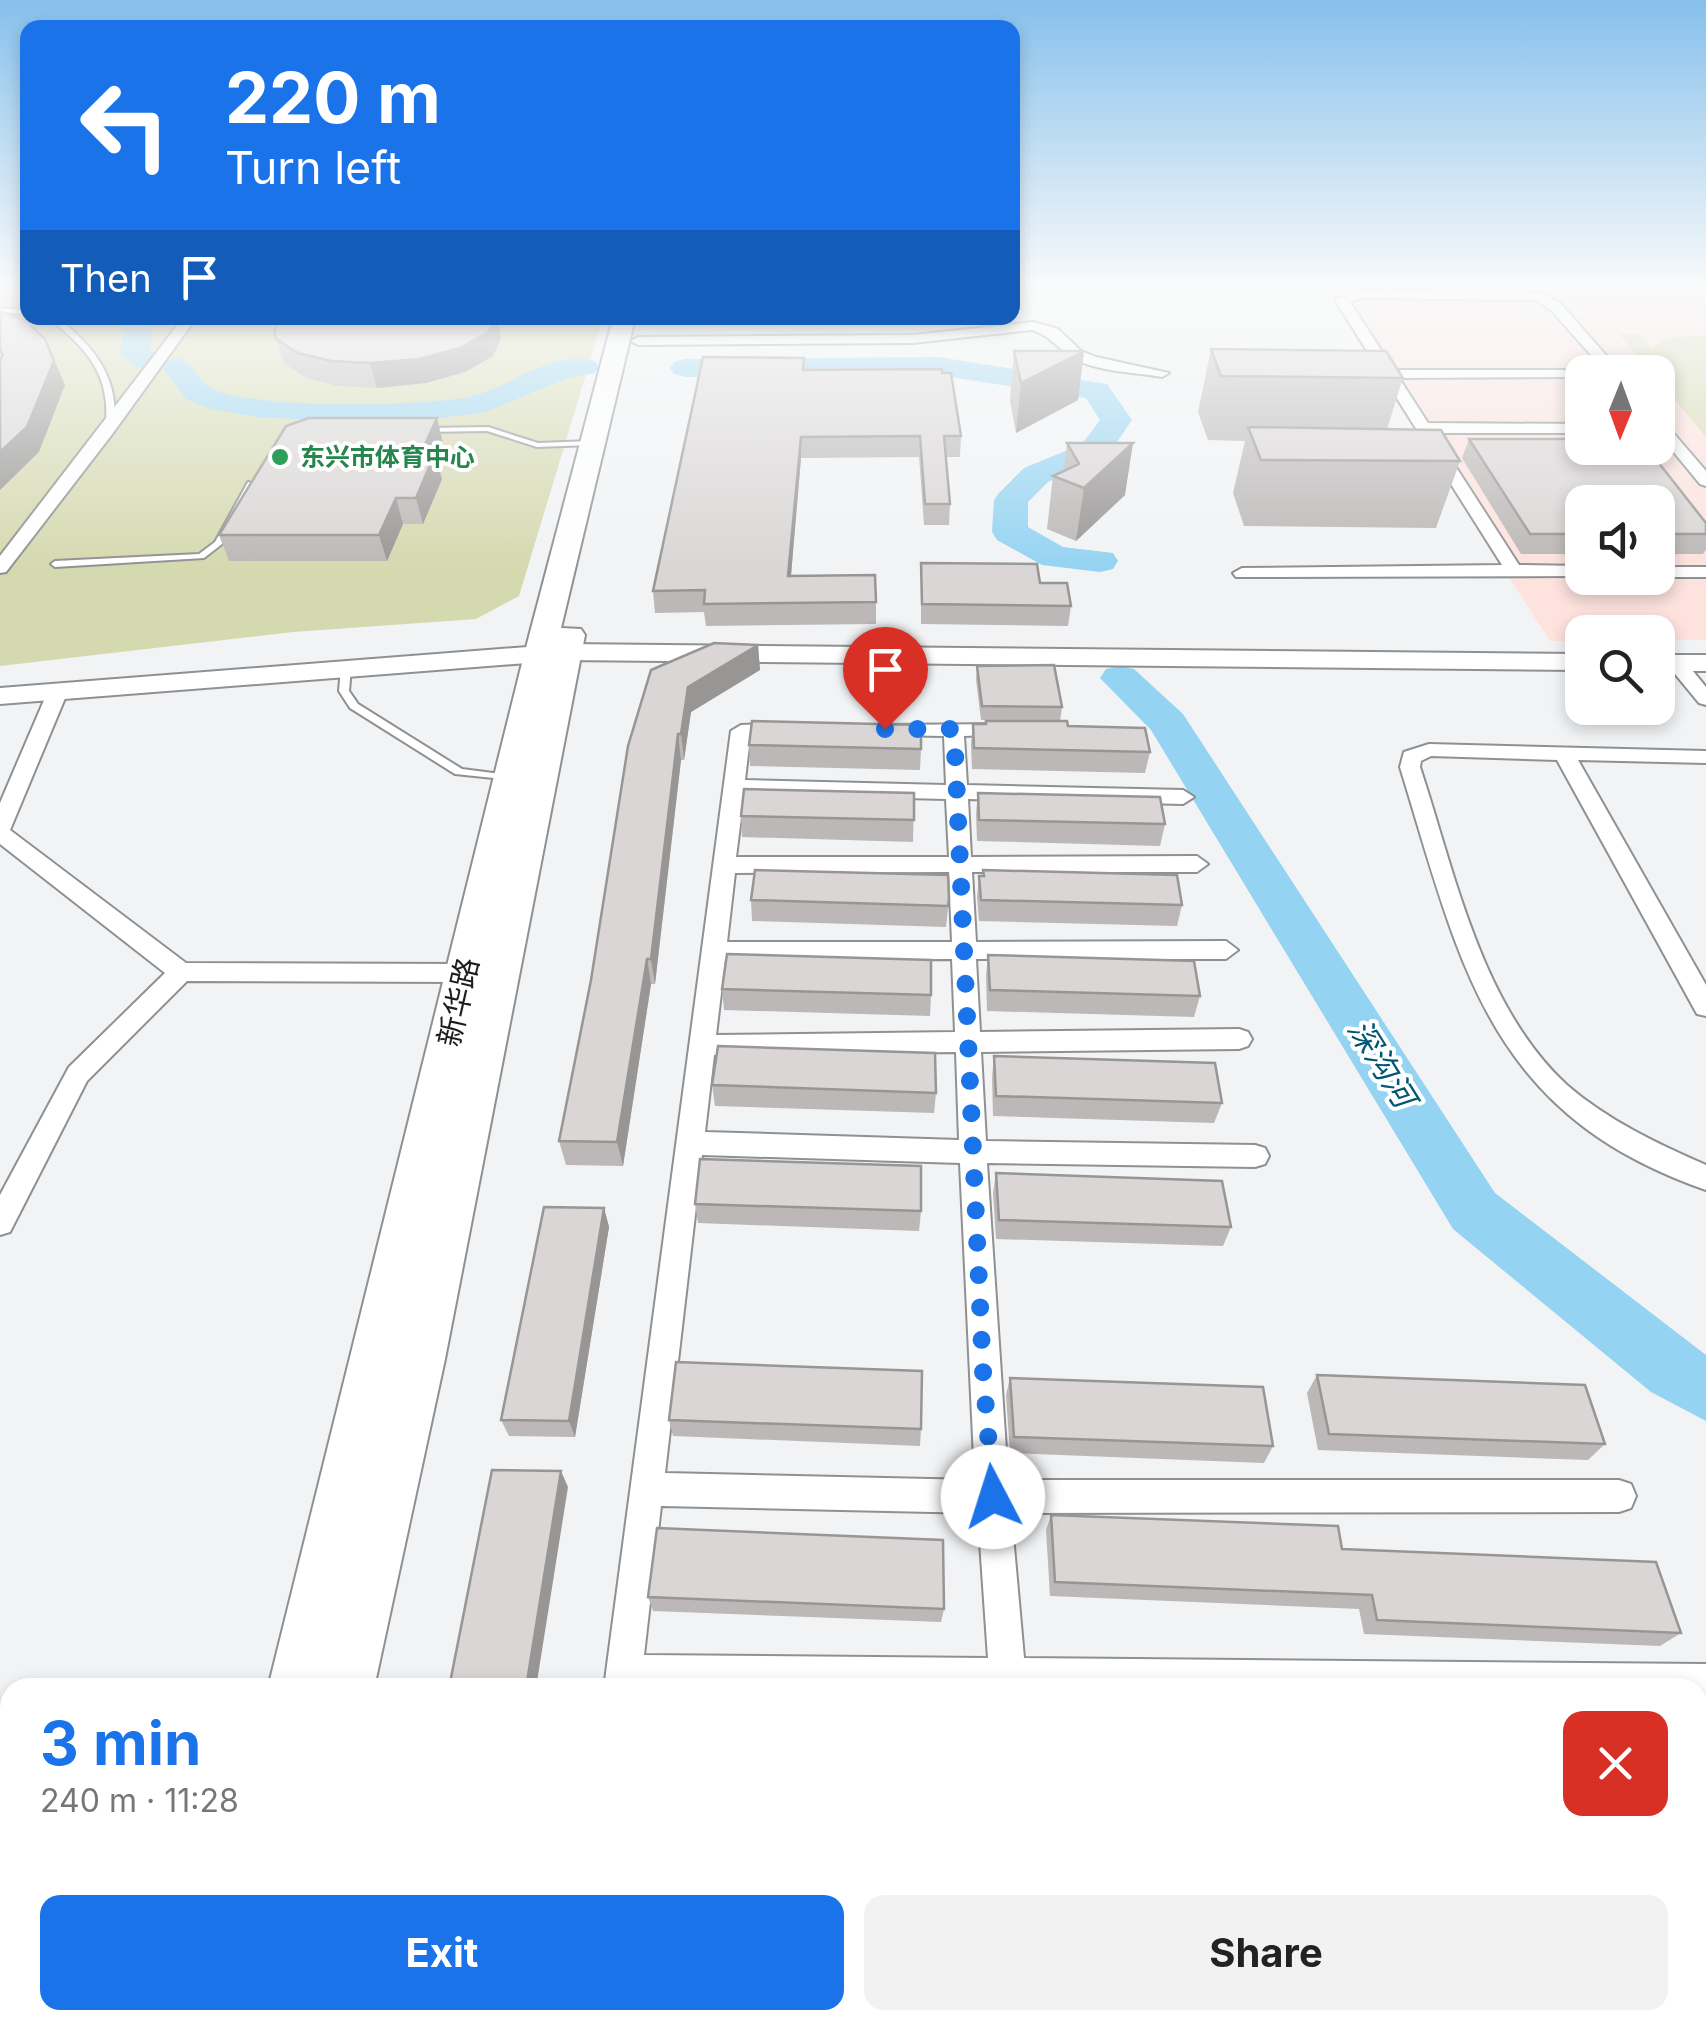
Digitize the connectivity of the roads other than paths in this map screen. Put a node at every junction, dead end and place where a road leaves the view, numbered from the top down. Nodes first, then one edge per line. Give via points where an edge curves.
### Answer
1 (108, 381) edge
2 (144, 381) edge
3 (607, 381) edge
4 (626, 381) edge
5 (1394, 381) edge
6 (1424, 428) junction
7 (1565, 428) edge
8 (108, 430) junction
9 (414, 430) edge
10 (591, 443) junction
11 (1675, 445) edge
12 (254, 479) edge
13 (1706, 481) edge
14 (1442, 487) edge
15 (1461, 487) junction
16 (54, 564) dead end
17 (0, 568) edge
18 (1514, 570) junction
19 (1565, 571) edge
20 (1675, 572) edge
21 (1706, 572) edge
22 (1242, 573) dead end
23 (553, 653) junction
24 (1565, 662) edge
25 (1675, 663) edge
26 (1706, 663) edge
27 (346, 668) junction
28 (1675, 671) edge
29 (58, 690) junction
30 (0, 696) edge
31 (1706, 700) edge
32 (804, 729) edge
33 (860, 729) edge
34 (954, 729) junction
35 (1032, 730) edge
36 (1564, 753) junction
37 (1706, 757) edge
38 (511, 778) junction
39 (734, 787) junction
40 (958, 792) junction
41 (1183, 798) dead end
42 (0, 831) edge
43 (1197, 864) dead end
44 (724, 866) junction
45 (961, 866) junction
46 (966, 949) junction
47 (1226, 950) dead end
48 (713, 951) junction
49 (181, 972) junction
50 (465, 973) junction
51 (1706, 1007) edge
52 (969, 1040) junction
53 (1239, 1040) dead end
54 (702, 1045) junction
55 (689, 1143) junction
56 (974, 1152) junction
57 (1255, 1156) dead end
58 (1706, 1178) edge
59 (0, 1223) edge
60 (646, 1490) junction
61 (1619, 1496) dead end
62 (993, 1497) junction
63 (298, 1678) edge
64 (348, 1678) edge
65 (623, 1678) edge
66 (1007, 1678) edge

1 - 8 lane via 114,403
2 - 8 street
3 - 10 main road, 新华路
4 - 23 main road, 新华路
5 - 6 street
6 - 7 street
6 - 15 street
8 - 17 street
9 - 10 lane via 488,429 537,445
10 - 23 main road, 新华路
11 - 13 street
12 - 16 lane via 218,544 201,556
14 - 15 street
15 - 18 street
18 - 19 street
18 - 22 street
20 - 21 street
23 - 24 main road
23 - 27 main road
23 - 38 main road, 新华路
23 - 64 main road, 新华路 via 420,1359
25 - 26 main road
27 - 29 main road
27 - 38 lane via 346,698 364,713 459,772
28 - 31 street
29 - 30 main road
29 - 42 street
32 - 39 street via 741,731
33 - 34 street
34 - 35 street
34 - 40 street
36 - 37 street
36 - 51 street
36 - 58 street via 1429,750 1411,757 1410,768 1490,998 1544,1079 1608,1128
38 - 50 main road, 新华路
39 - 40 street
39 - 44 street
40 - 41 street
40 - 45 street
42 - 49 street
43 - 45 street
44 - 45 street
44 - 48 street
45 - 46 street
46 - 47 street
46 - 48 street
46 - 52 street
48 - 54 street
49 - 50 street
49 - 59 street via 78,1074
50 - 63 main road, 新华路
52 - 53 street
52 - 54 street
52 - 56 street
54 - 55 street
55 - 56 street
55 - 60 street
56 - 57 street
56 - 62 street
60 - 62 street
60 - 65 street
61 - 62 street
62 - 66 street

